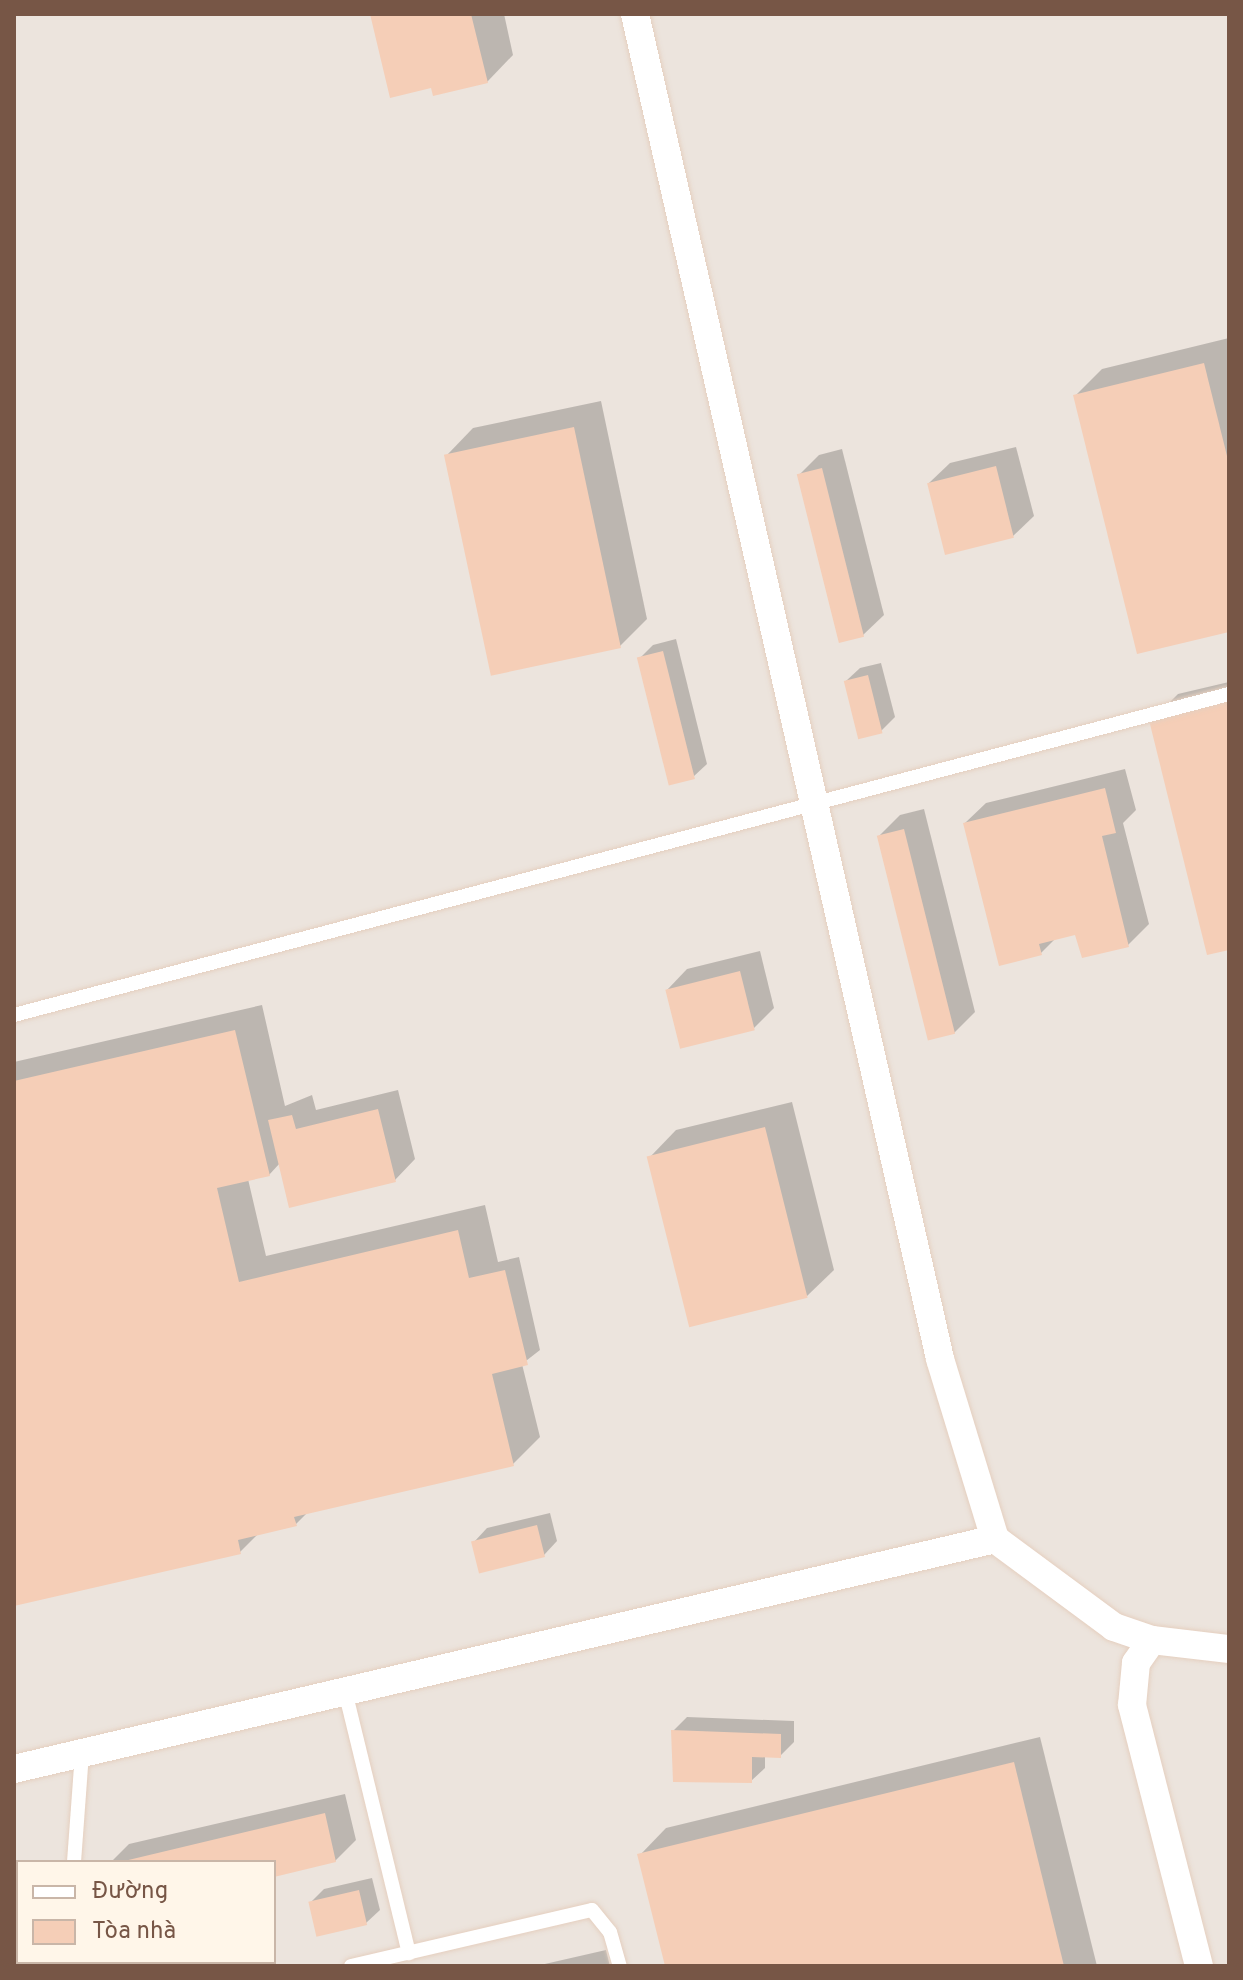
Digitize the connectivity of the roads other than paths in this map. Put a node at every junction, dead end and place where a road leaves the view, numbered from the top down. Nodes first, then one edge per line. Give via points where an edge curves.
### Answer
1 (635, 14) edge
2 (1229, 694) edge
3 (818, 802) junction
4 (14, 1015) edge
5 (995, 1539) junction
6 (1152, 1640) junction
7 (1229, 1649) edge
8 (345, 1691) junction
9 (82, 1753) junction
10 (14, 1769) edge
11 (74, 1860) edge
12 (409, 1953) junction
13 (351, 1966) edge
14 (620, 1966) edge
15 (1199, 1966) edge

1 - 3 street
2 - 3 lane
3 - 4 lane
3 - 5 street via 940,1359
5 - 6 street via 1114,1627
5 - 8 street
6 - 7 street
6 - 15 street via 1136,1663 1132,1705
8 - 9 street
8 - 12 lane
9 - 10 street
9 - 11 lane
12 - 13 lane
12 - 14 lane via 592,1910 610,1932

